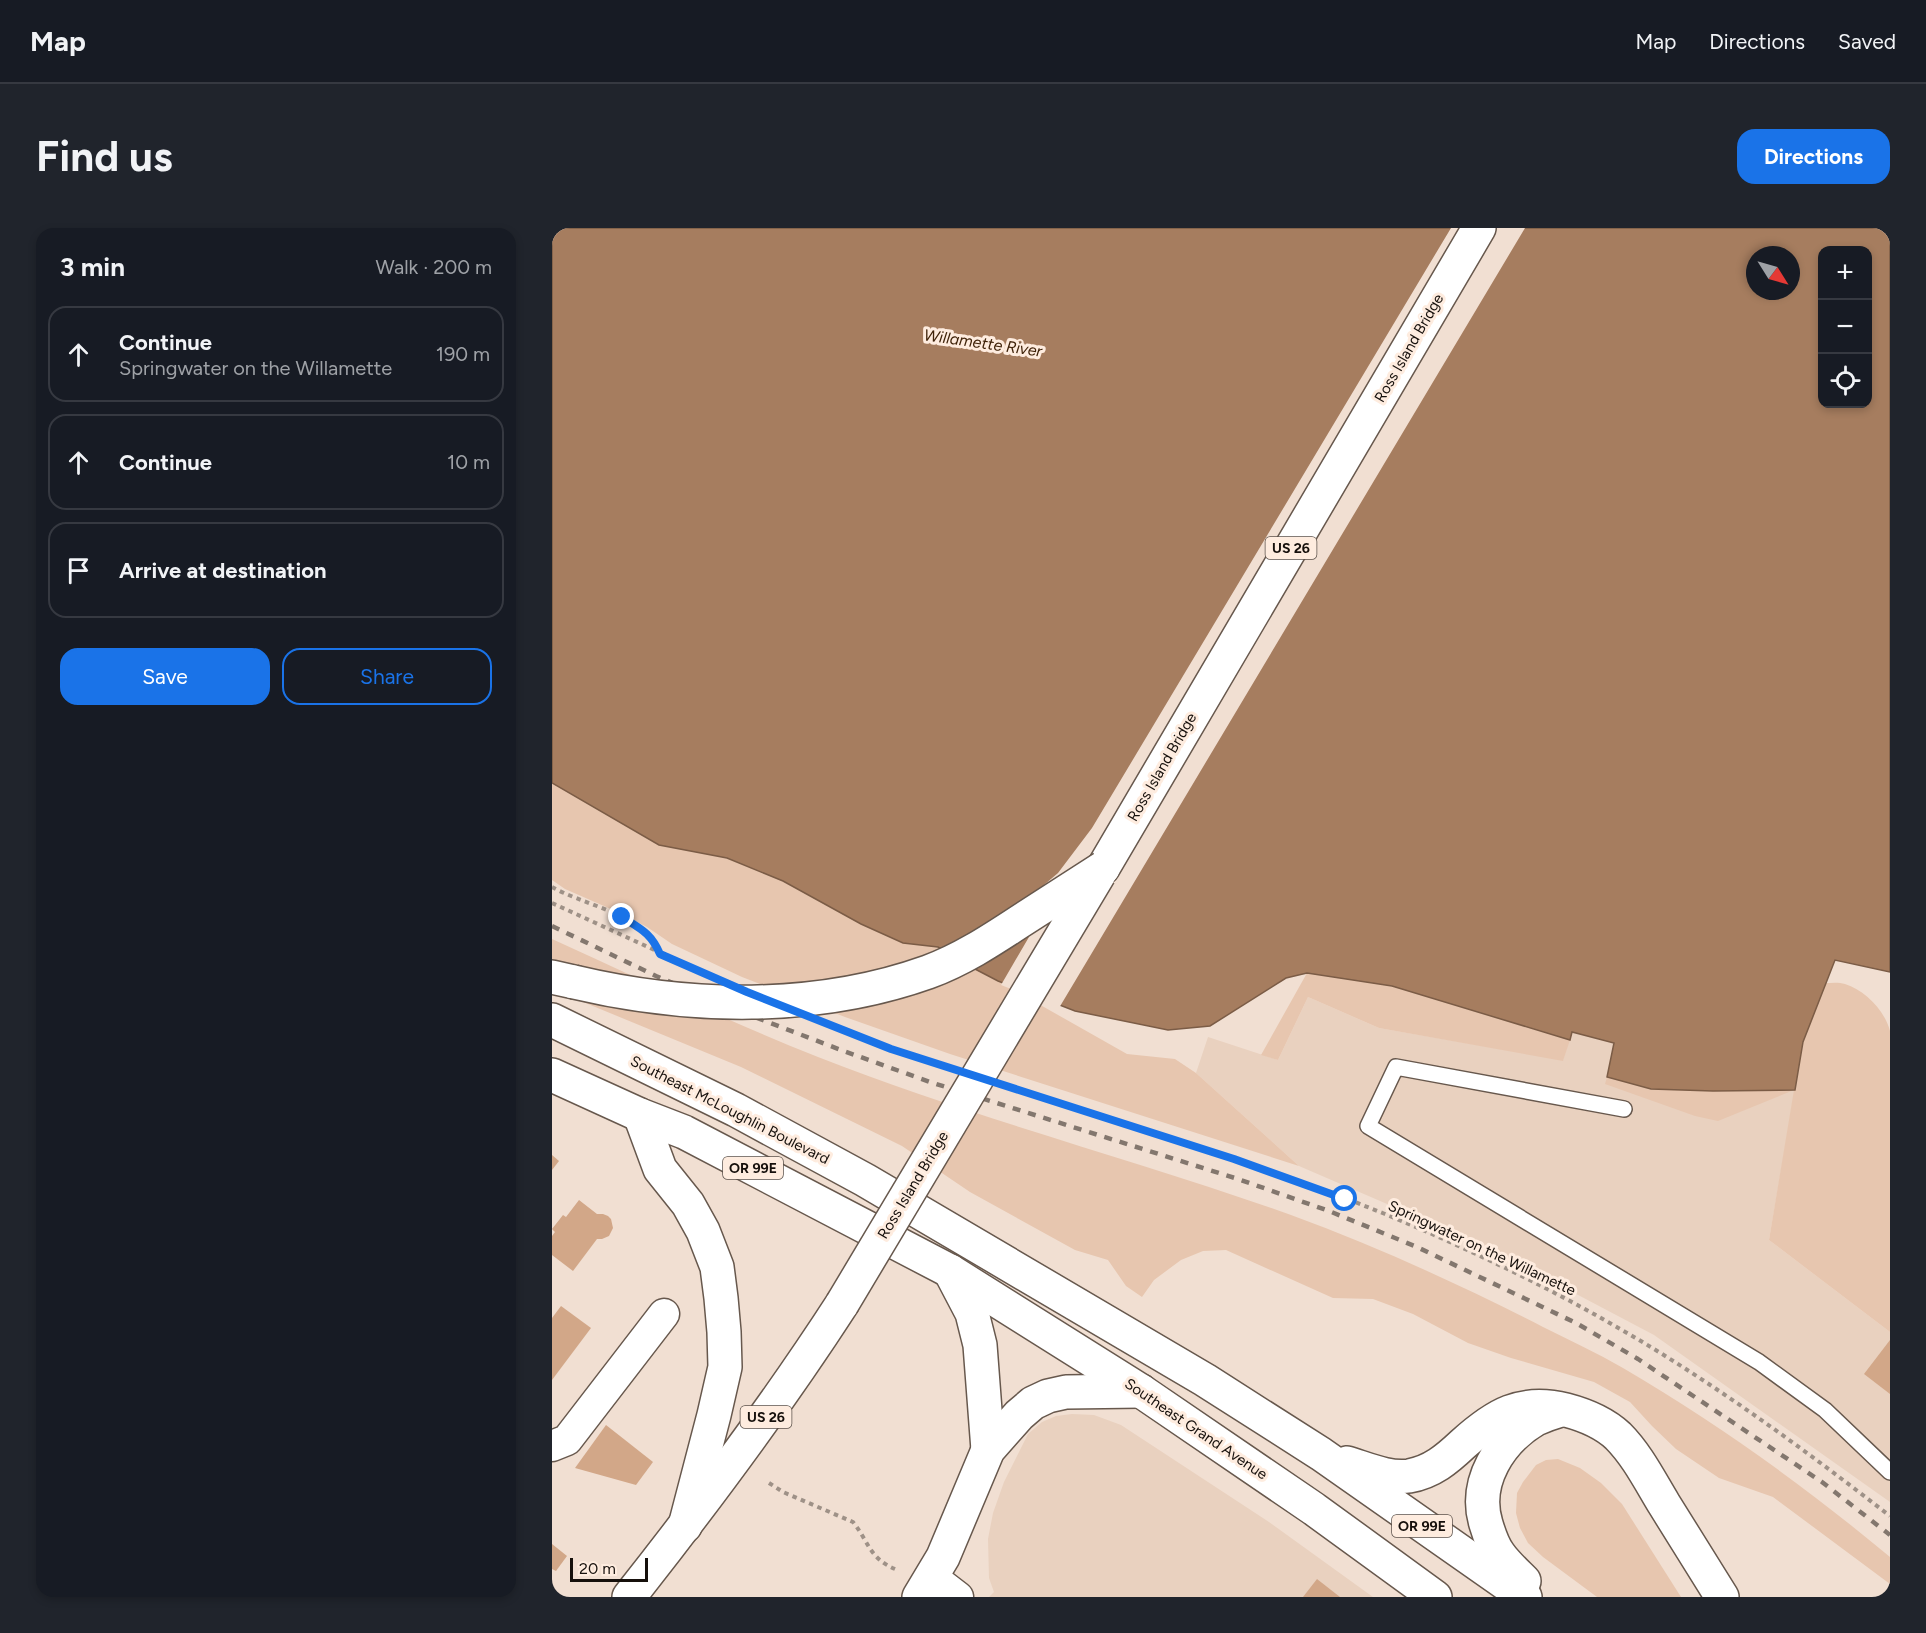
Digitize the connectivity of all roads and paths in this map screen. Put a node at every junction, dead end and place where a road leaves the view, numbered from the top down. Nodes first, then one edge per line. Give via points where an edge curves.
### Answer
1 (1479, 228) edge
2 (1103, 868) junction
3 (552, 887) edge
4 (552, 903) edge
5 (660, 954) junction
6 (697, 970) dead end
7 (563, 980) edge
8 (552, 1020) edge
9 (831, 1024) dead end
10 (956, 1069) dead end
11 (552, 1075) edge
12 (997, 1083) dead end
13 (1624, 1109) dead end
14 (640, 1115) junction
15 (950, 1271) junction
16 (664, 1314) dead end
17 (1142, 1391) junction
18 (1562, 1409) junction
19 (553, 1446) edge
20 (988, 1450) junction
21 (1321, 1454) junction
22 (1890, 1472) edge
23 (769, 1484) dead end
24 (1890, 1516) edge
25 (685, 1526) junction
26 (895, 1569) dead end
27 (925, 1587) edge
28 (629, 1597) edge
29 (958, 1597) edge
30 (1435, 1597) edge
31 (1525, 1597) edge
32 (1541, 1597) edge
33 (1722, 1597) edge

1 - 2 highway, Ross Island Bridge / US 26
2 - 7 highway, bridge via 980,948 929,972 870,989 805,1000 734,1002 665,998
2 - 25 highway, Ross Island Bridge / US 26, bridge via 842,1304 770,1412
3 - 5 path via 645,931
4 - 5 path
5 - 6 path
8 - 21 highway, Southeast McLoughlin Boulevard / OR 99E via 736,1110 905,1203 1205,1380
9 - 10 path via 891,1049
11 - 14 highway, OR 99E
12 - 24 path, Springwater on the Willamette via 1295,1180 1484,1259 1571,1302 1680,1366 1801,1448
13 - 22 lane via 1396,1067 1368,1126 1759,1362 1825,1410
14 - 15 highway, OR 99E via 684,1132
14 - 25 highway via 660,1169 688,1204 703,1231 717,1267 721,1298 725,1367
15 - 17 highway, Southeast Grand Avenue / OR 99E
15 - 20 highway via 972,1313 980,1345
16 - 19 street via 567,1440
17 - 20 highway via 1066,1392 1048,1396 1019,1415
17 - 30 highway, Southeast Grand Avenue / OR 99E
18 - 21 highway via 1521,1407 1502,1414 1439,1464 1411,1476 1389,1475
18 - 32 highway via 1536,1419 1500,1452 1490,1467 1483,1498 1484,1518 1497,1552
18 - 33 highway via 1593,1418 1618,1436 1642,1467
20 - 27 highway via 943,1557
21 - 31 highway, OR 99E
23 - 26 path via 853,1522 874,1556
25 - 28 highway, US 26
27 - 29 street

